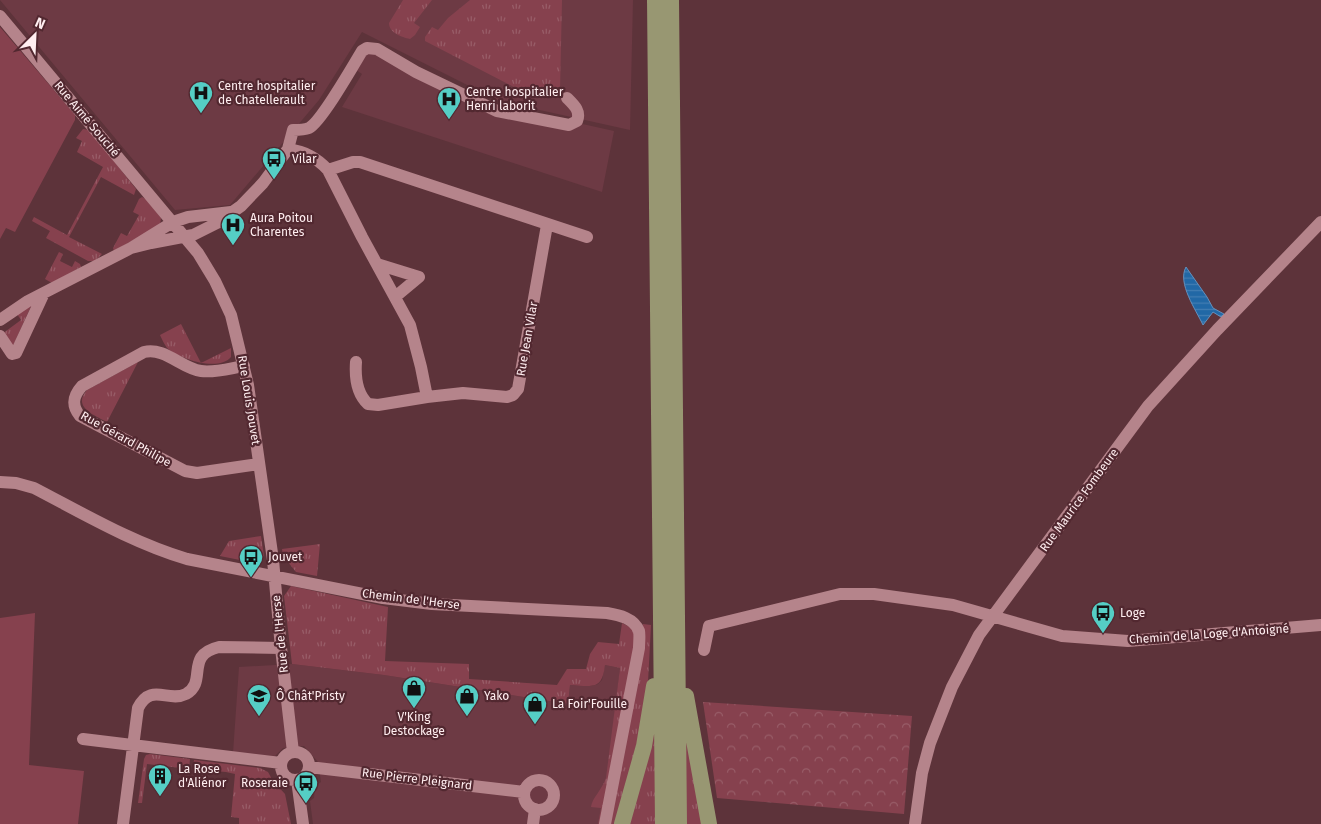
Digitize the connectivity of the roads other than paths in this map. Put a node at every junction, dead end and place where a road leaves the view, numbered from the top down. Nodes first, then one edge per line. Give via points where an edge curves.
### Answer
1 (655, 0) edge
2 (671, 0) edge
3 (0, 16) edge
4 (567, 98) dead end
5 (288, 149) junction
6 (328, 170) junction
7 (233, 212) junction
8 (173, 222) junction
9 (1321, 222) edge
10 (547, 225) junction
11 (185, 237) junction
12 (587, 237) dead end
13 (131, 248) junction
14 (377, 264) junction
15 (44, 293) junction
16 (395, 297) junction
17 (0, 320) edge
18 (0, 336) edge
19 (356, 362) dead end
20 (244, 366) junction
21 (427, 397) junction
22 (259, 464) junction
23 (0, 482) edge
24 (274, 575) junction
25 (993, 616) junction
26 (669, 625) junction
27 (1321, 625) edge
28 (281, 648) junction
29 (704, 650) dead end
30 (83, 739) dead end
31 (132, 746) junction
32 (293, 752) junction
33 (281, 763) junction
34 (309, 766) junction
35 (297, 780) junction
36 (524, 792) junction
37 (535, 809) junction
38 (123, 824) edge
39 (303, 824) edge
40 (533, 824) edge
41 (605, 824) edge
42 (622, 824) edge
43 (663, 824) edge
44 (679, 824) edge
45 (709, 824) edge
46 (915, 824) edge

1 - 26 main road
2 - 26 main road
3 - 8 street, Rue Aimé Souché
4 - 5 street via 578,112 577,121 569,125 496,111 374,48 364,49 310,128 293,130
5 - 6 street via 311,155
5 - 7 street via 264,183
6 - 10 street via 360,162
6 - 14 street
7 - 8 street
7 - 11 street via 193,236
8 - 11 street, Rue Aimé Souché
8 - 13 street
9 - 25 street, Rue Maurice Fombeure via 1148,406
10 - 12 street
10 - 21 street, Rue Jean Vilar via 518,389 507,397 463,393
11 - 13 street
11 - 20 street, Rue Louis Jouvet via 208,269 228,309
13 - 15 street
14 - 16 street
14 - 16 street via 419,277
15 - 17 street
15 - 18 street via 16,354 12,354
16 - 21 street via 412,332
19 - 21 street, Rue Jean Vilar via 357,381 368,404
20 - 22 street, Rue Louis Jouvet
20 - 22 street, Rue Gérard Philipe via 201,371 160,352 144,352 82,386 76,393 75,410 80,416 185,471 197,473
22 - 24 street, Rue Louis Jouvet
23 - 24 street, Chemin de l'Herse via 34,488 161,551
24 - 28 street, Rue de l'Herse
24 - 41 street, Chemin de l'Herse via 383,598 432,604 607,613 632,621 639,631 639,648
25 - 27 street, Chemin de la Loge d'Antoigné via 1062,636 1128,641
25 - 29 street, Chemin de la Loge d'Antoigné via 953,605 874,594 840,594 709,626
25 - 46 street, Rue Maurice Fombeure via 965,659 940,714 922,773
26 - 42 main road via 655,642 654,685 645,739
26 - 43 main road
26 - 44 main road
26 - 45 main road via 682,653 686,703
28 - 31 street via 208,649 198,663 194,687 179,696 158,693 141,701
28 - 32 street, Rue de l'Herse
30 - 31 street
31 - 33 street
31 - 38 street
32 - 33 street
32 - 34 street via 304,755
33 - 35 street via 284,776
34 - 35 street via 305,775
34 - 36 street, Rue Pierre Pleignard
35 - 39 street
36 - 37 street via 526,801
36 - 37 street via 528,784 536,780 545,781 552,787 554,796 549,805
37 - 40 street

